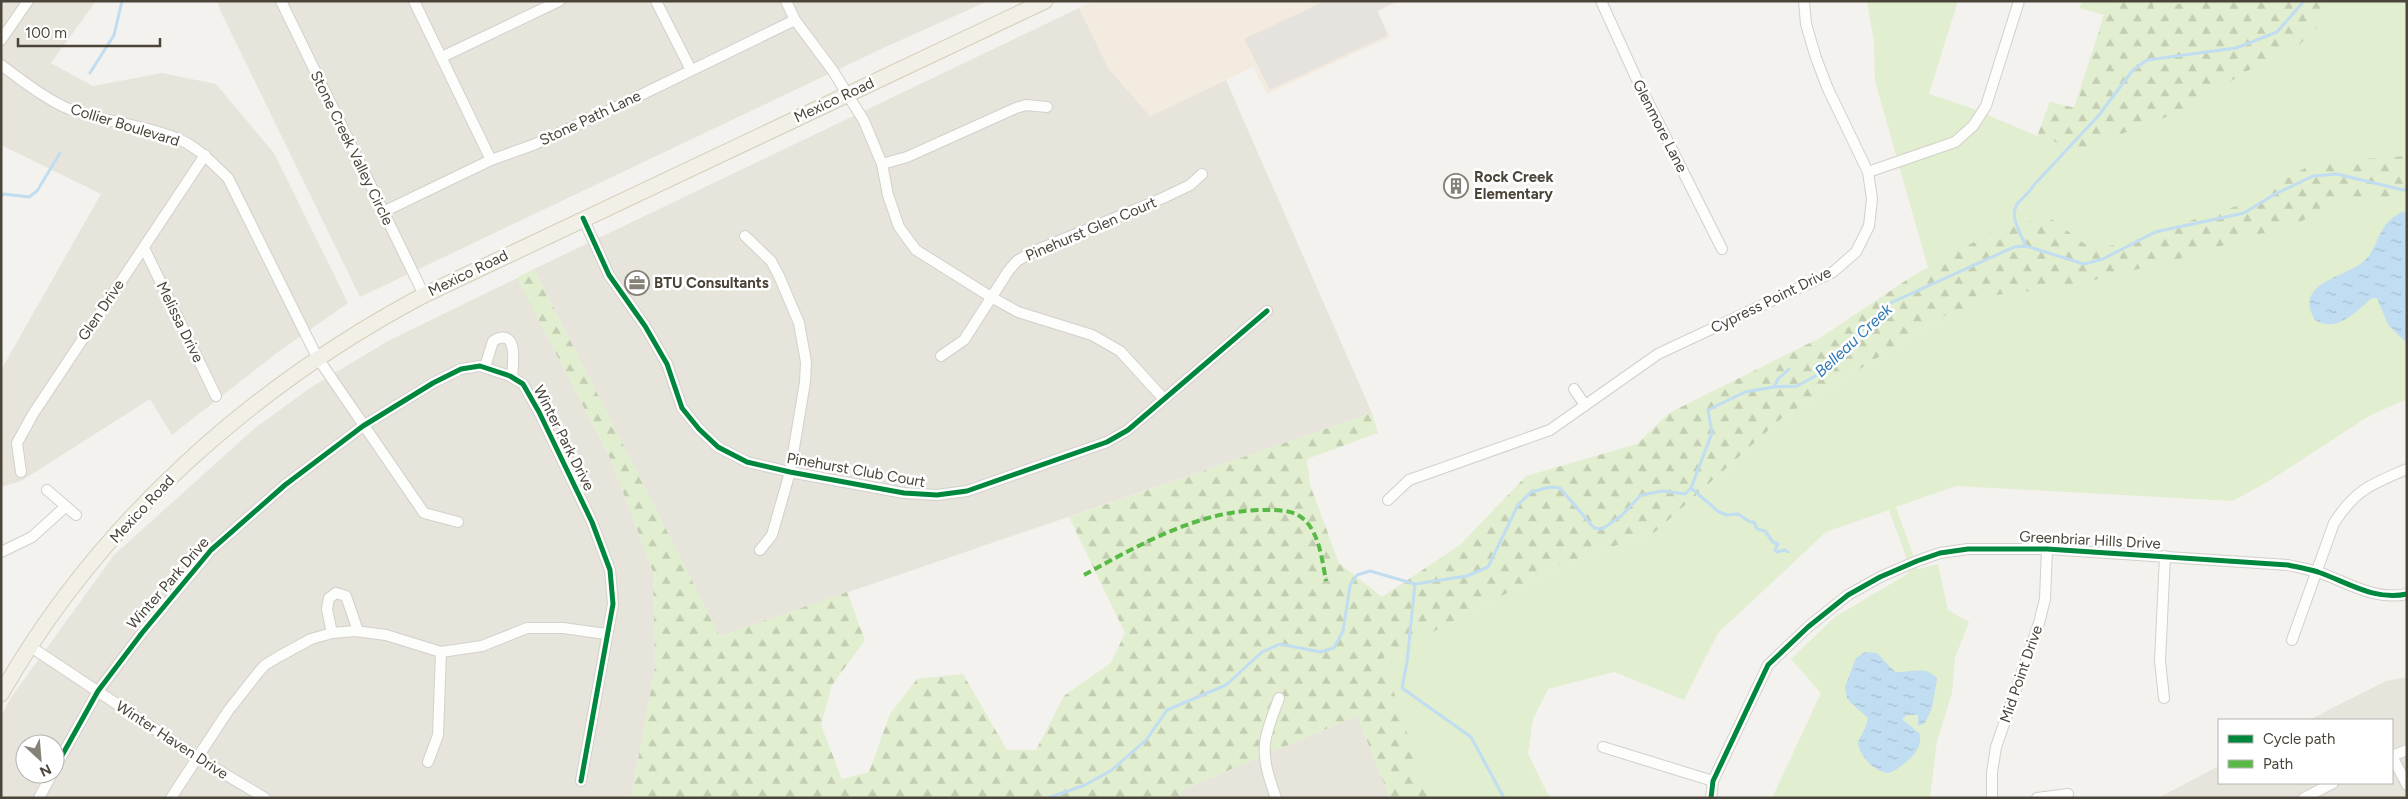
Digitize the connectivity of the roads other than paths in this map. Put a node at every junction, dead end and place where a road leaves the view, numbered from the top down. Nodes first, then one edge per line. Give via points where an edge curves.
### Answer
1 (28, 1) edge
2 (281, 1) edge
3 (414, 1) edge
4 (560, 1) edge
5 (656, 1) edge
6 (786, 1) edge
7 (1045, 1) edge
8 (1601, 1) edge
9 (1804, 1) edge
10 (2019, 1) edge
11 (795, 20) junction
12 (1, 40) edge
13 (442, 57) junction
14 (1, 65) edge
15 (691, 70) junction
16 (848, 94) junction
17 (1047, 107) dead end
18 (205, 156) junction
19 (490, 160) junction
20 (882, 164) junction
21 (1868, 172) junction
22 (1202, 174) dead end
23 (383, 212) junction
24 (583, 218) junction
25 (745, 236) dead end
26 (144, 248) junction
27 (1722, 249) dead end
28 (424, 294) junction
29 (991, 297) junction
30 (1267, 311) dead end
31 (941, 356) dead end
32 (317, 357) junction
33 (485, 367) junction
34 (512, 377) junction
35 (1574, 389) dead end
36 (216, 396) dead end
37 (1162, 398) junction
38 (1586, 405) junction
39 (363, 426) junction
40 (2407, 469) edge
41 (21, 472) dead end
42 (790, 472) junction
43 (47, 490) dead end
44 (1388, 500) dead end
45 (66, 506) junction
46 (76, 515) dead end
47 (458, 522) dead end
48 (2047, 549) junction
49 (760, 550) dead end
50 (1, 552) edge
51 (2165, 556) junction
52 (2318, 572) junction
53 (2407, 594) edge
54 (358, 632) junction
55 (332, 633) junction
56 (606, 634) junction
57 (2292, 640) dead end
58 (31, 647) junction
59 (441, 652) junction
60 (98, 691) junction
61 (1, 694) edge
62 (1279, 698) dead end
63 (2164, 698) dead end
64 (1603, 747) dead end
65 (65, 750) edge
66 (2407, 750) edge
67 (2393, 756) edge
68 (198, 758) junction
69 (2393, 758) edge
70 (428, 762) dead end
71 (581, 781) dead end
72 (1713, 781) junction
73 (47, 784) edge
74 (2331, 784) edge
75 (2407, 785) edge
76 (2068, 794) dead end
77 (39, 798) edge
78 (171, 798) edge
79 (265, 798) edge
80 (1276, 798) edge
81 (1711, 798) edge
82 (1992, 798) edge
83 (2037, 798) edge
84 (2304, 798) edge

1 - 12 street
2 - 23 street, Stone Creek Valley Circle
3 - 13 street
4 - 13 street
5 - 15 street
6 - 11 street
7 - 16 main road, Mexico Road
8 - 27 street, Glenmore Lane
9 - 21 street, Cypress Point Drive via 1806,24 1828,89
10 - 21 street via 1986,106 1973,126 1955,142
11 - 15 street, Stone Path Lane
11 - 16 street
13 - 19 street
14 - 18 street, Collier Boulevard via 67,108 106,121 153,130 178,139
15 - 19 street, Stone Path Lane via 533,145
16 - 20 street via 864,121
16 - 24 main road, Mexico Road
17 - 20 street via 1026,105 1016,108 907,157
18 - 26 street, Glen Drive
18 - 32 street, Collier Boulevard via 228,178
19 - 23 street, Stone Path Lane
20 - 29 street via 888,196 906,238 916,250
21 - 38 street, Cypress Point Drive via 1872,199 1869,226 1856,252 1833,272 1658,354
22 - 29 street, Pinehurst Glen Court via 1190,185 1163,198 1032,252 1017,261
23 - 28 street, Stone Creek Valley Circle
24 - 28 main road, Mexico Road
24 - 42 street, Pinehurst Club Court via 609,274 667,364 682,408 699,429 718,447 747,462
25 - 42 street via 771,261 793,306 804,342 805,382
26 - 36 street, Melissa Drive
26 - 41 street, Glen Drive via 17,443
28 - 32 main road, Mexico Road
29 - 31 street, Pinehurst Glen Court via 964,340
29 - 37 street via 1018,312 1092,335 1120,352
30 - 37 street, Pinehurst Club Court
32 - 39 street, Collier Boulevard
32 - 58 main road, Mexico Road via 220,432 158,490 97,558
33 - 34 street, Winter Park Drive
33 - 34 street, Winter Park Drive via 493,341 506,338 514,349
33 - 39 street, Winter Park Drive via 461,368
34 - 56 street, Winter Park Drive via 523,384 539,412 592,522 610,570 613,604
35 - 38 street
37 - 42 street, Pinehurst Club Court via 1128,430 1107,442 967,491 926,495
38 - 44 street, Cypress Point Drive via 1550,430 1408,480
39 - 47 street, Collier Boulevard via 424,513
39 - 60 street, Winter Park Drive via 285,485 211,550
40 - 52 street via 2367,486 2350,501 2334,523
42 - 49 street via 772,535
43 - 45 street
45 - 46 street
45 - 50 street via 32,537
48 - 51 street, Greenbriar Hills Drive
48 - 72 street, Greenbriar Hills Drive via 1968,549 1940,553 1880,577 1848,594 1768,666
48 - 82 street, Mid Point Drive via 2046,599 1996,747
51 - 52 street, Greenbriar Hills Drive via 2288,565
51 - 63 street via 2160,661
52 - 53 street, Greenbriar Hills Drive via 2349,586 2384,595
52 - 57 street
54 - 55 street
54 - 55 street via 346,596 336,593 329,598 327,609
54 - 59 street via 386,635
55 - 68 street via 311,639 265,665 228,710
56 - 59 street via 563,628 527,628 482,646
56 - 71 street, Winter Park Drive
58 - 60 street, Winter Haven Drive
58 - 61 main road, Mexico Road
59 - 70 street via 438,735
60 - 65 street, Winter Park Drive
60 - 68 street, Winter Haven Drive
62 - 80 street via 1263,748
64 - 72 street
66 - 67 street
68 - 78 street
68 - 79 street, Winter Haven Drive
69 - 75 street
72 - 81 street, Greenbriar Hills Drive
73 - 77 street
74 - 84 street
76 - 83 street

